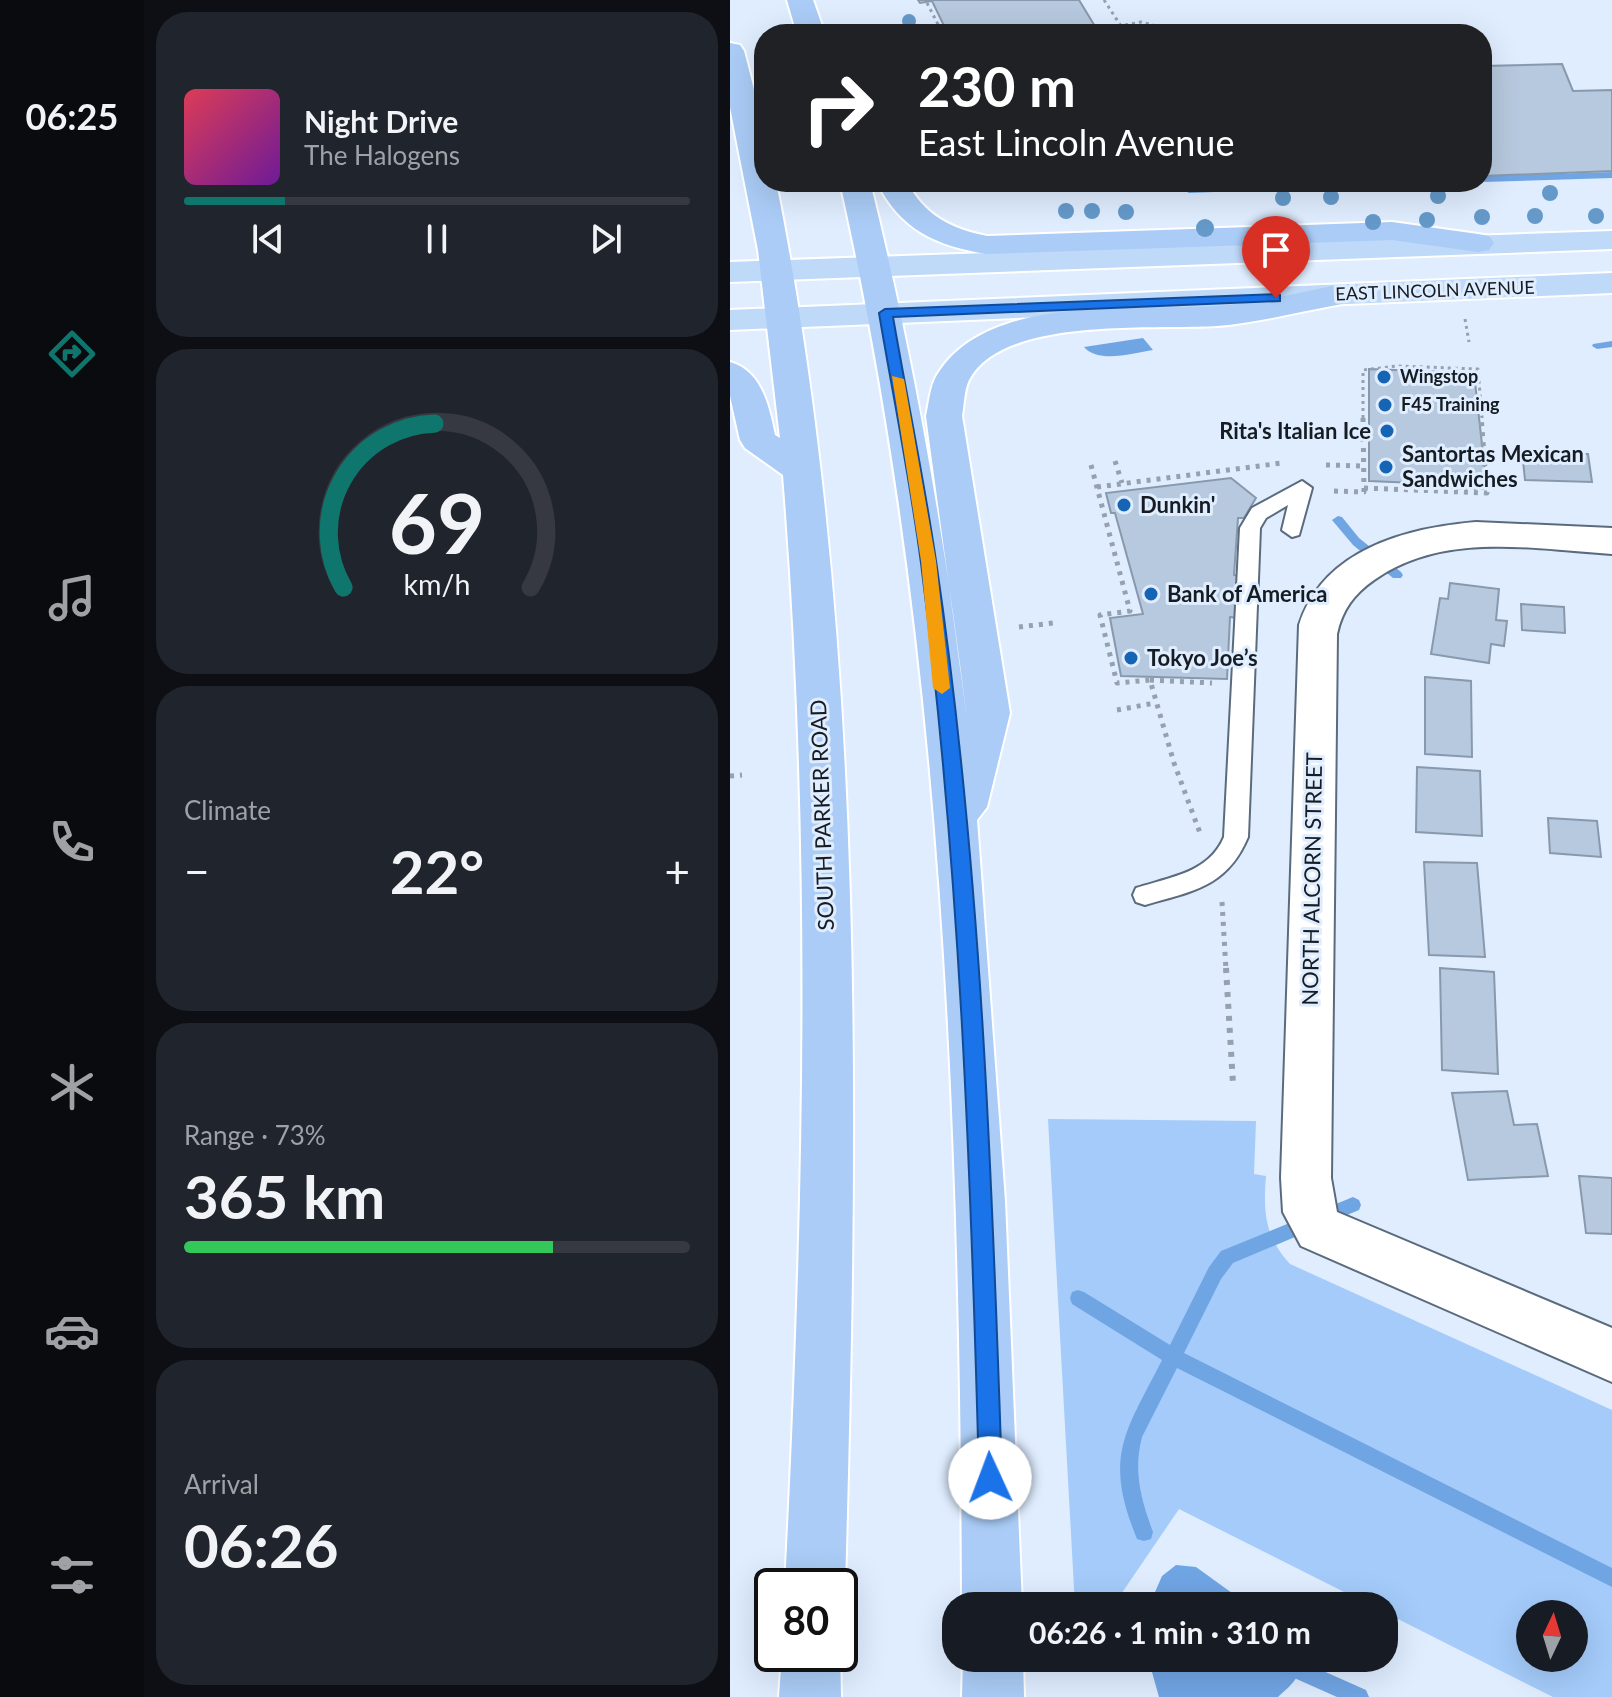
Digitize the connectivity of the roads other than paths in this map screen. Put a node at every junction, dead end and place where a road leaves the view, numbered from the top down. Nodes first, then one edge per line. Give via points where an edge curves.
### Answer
1 (800, 0) edge
2 (808, 24) edge
3 (730, 51) edge
4 (754, 154) edge
5 (763, 192) edge
6 (857, 192) edge
7 (897, 192) edge
8 (1612, 240) edge
9 (1478, 243) junction
10 (876, 267) junction
11 (777, 270) junction
12 (730, 272) edge
13 (1612, 283) edge
14 (1337, 295) junction
15 (885, 313) junction
16 (784, 318) junction
17 (730, 320) edge
18 (730, 373) edge
19 (802, 471) junction
20 (1292, 530) dead end
21 (1612, 541) edge
22 (959, 833) junction
23 (1145, 895) dead end
24 (1612, 1355) edge
25 (816, 1568) edge
26 (992, 1592) edge
27 (811, 1672) edge
28 (993, 1672) edge
29 (810, 1697) edge
30 (993, 1697) edge

1 - 2 highway
3 - 4 highway, SOUTH PARKER ROAD
5 - 11 highway, SOUTH PARKER ROAD
6 - 10 highway
7 - 9 highway via 923,225 987,245 1392,231
8 - 9 main road
9 - 10 main road
10 - 11 main road
10 - 15 highway
11 - 12 main road
11 - 16 highway, SOUTH PARKER ROAD
13 - 14 main road, EAST LINCOLN AVENUE
14 - 15 main road, EAST LINCOLN AVENUE
14 - 22 highway via 1221,316 1036,326 994,341 957,369 947,385 944,416 989,713
15 - 16 main road, EAST LINCOLN AVENUE
15 - 22 highway via 928,561
16 - 17 main road, EAST LINCOLN AVENUE
16 - 19 highway, SOUTH PARKER ROAD
18 - 19 highway via 750,398 758,440
19 - 25 highway, SOUTH PARKER ROAD via 826,869 825,1278
20 - 23 lane via 1302,488 1259,513 1250,528 1239,817 1232,849 1211,873
21 - 24 street, NORTH ALCORN STREET via 1458,534 1411,544 1377,559 1326,604 1317,634 1306,1178 1312,1222 1329,1235
22 - 26 highway via 984,1244
27 - 29 highway
28 - 30 highway

